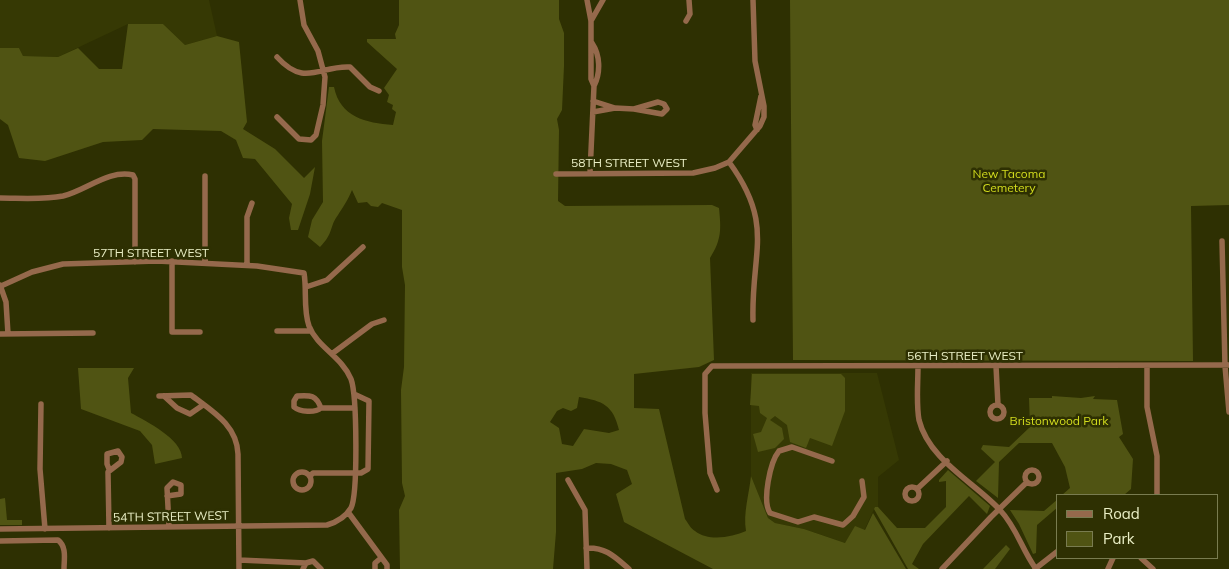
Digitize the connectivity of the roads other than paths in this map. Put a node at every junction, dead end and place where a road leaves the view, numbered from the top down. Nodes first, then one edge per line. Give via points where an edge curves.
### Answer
1 (300, 0) edge
2 (587, 0) edge
3 (602, 0) edge
4 (689, 0) edge
5 (753, 0) edge
6 (591, 21) junction
7 (686, 21) dead end
8 (277, 56) dead end
9 (324, 72) junction
10 (380, 91) dead end
11 (594, 101) junction
12 (615, 108) junction
13 (634, 109) junction
14 (593, 112) junction
15 (277, 118) dead end
16 (729, 162) junction
17 (556, 174) dead end
18 (590, 174) junction
19 (205, 176) dead end
20 (0, 198) edge
21 (252, 203) dead end
22 (1222, 241) dead end
23 (363, 247) dead end
24 (172, 261) junction
25 (135, 262) junction
26 (205, 263) junction
27 (247, 265) junction
28 (1, 285) edge
29 (306, 286) junction
30 (384, 320) dead end
31 (753, 320) dead end
32 (277, 331) dead end
33 (311, 331) junction
34 (200, 332) dead end
35 (93, 333) dead end
36 (0, 334) edge
37 (8, 334) junction
38 (333, 353) junction
39 (918, 366) junction
40 (996, 366) junction
41 (1147, 366) junction
42 (1227, 366) edge
43 (354, 394) junction
44 (41, 404) dead end
45 (203, 405) junction
46 (998, 405) dead end
47 (321, 408) junction
48 (355, 408) junction
49 (1229, 408) edge
50 (832, 461) dead end
51 (947, 461) junction
52 (109, 469) dead end
53 (354, 472) junction
54 (310, 476) dead end
55 (568, 480) dead end
56 (862, 481) dead end
57 (1028, 482) dead end
58 (917, 489) dead end
59 (717, 490) dead end
60 (1158, 494) edge
61 (167, 496) dead end
62 (999, 508) junction
63 (348, 512) junction
64 (169, 526) junction
65 (239, 526) junction
66 (109, 528) junction
67 (0, 529) edge
68 (45, 529) junction
69 (0, 541) edge
70 (586, 548) junction
71 (1056, 553) edge
72 (381, 558) junction
73 (1142, 559) edge
74 (239, 560) junction
75 (305, 566) edge
76 (64, 569) edge
77 (239, 569) edge
78 (321, 569) edge
79 (375, 569) edge
80 (387, 569) edge
81 (586, 569) edge
82 (629, 569) edge
83 (942, 569) edge
84 (1035, 569) edge
85 (1153, 569) edge

1 - 9 street via 304,25 318,51
2 - 6 street
3 - 6 street
4 - 7 street via 690,14
5 - 16 street via 755,61 765,111 762,123
6 - 11 street
8 - 9 street via 283,64 296,71 307,74
9 - 10 street via 350,67 370,87
9 - 15 street via 325,94 316,135 311,140 299,139
11 - 12 street
11 - 14 street
12 - 13 street
12 - 14 street
13 - 13 street via 656,114 667,109 658,102
14 - 18 street
16 - 18 street, 58TH STREET WEST via 693,173
16 - 31 street via 748,191 759,225
17 - 18 street, 58TH STREET WEST
19 - 26 street
20 - 25 street via 57,197 77,192 108,177 133,175
21 - 27 street via 247,217
22 - 42 street
23 - 29 street via 327,280
24 - 25 street, 57TH STREET WEST
24 - 26 street, 57TH STREET WEST
24 - 34 street via 172,332
25 - 28 street, 57TH STREET WEST via 48,267
26 - 27 street, 57TH STREET WEST
27 - 29 street, 57TH STREET WEST via 304,273
28 - 37 street via 6,302
29 - 33 street via 306,318
30 - 38 street via 372,324
32 - 33 street
33 - 38 street
35 - 37 street
36 - 37 street
38 - 43 street via 350,378
39 - 40 street, 56TH STREET WEST
39 - 51 street via 921,426 931,446
39 - 59 street, 56TH STREET WEST via 709,367 705,374 710,472
40 - 41 street, 56TH STREET WEST
40 - 46 street
41 - 42 street, 56TH STREET WEST
41 - 60 street via 1147,407 1157,456
42 - 49 street
43 - 48 street
43 - 53 street via 367,398 370,410 368,469
44 - 68 street
45 - 45 street via 191,395 162,396 190,414
45 - 65 street via 229,426 237,442
47 - 47 street via 314,396 297,396 293,402 299,410
47 - 48 street
48 - 53 street
50 - 56 street via 792,447 779,451 773,460 767,490 770,513 798,522 814,517 843,524 853,516 864,497
51 - 58 street
51 - 62 street
52 - 66 street
53 - 54 street via 313,473
53 - 63 street via 354,497
55 - 70 street via 585,510
57 - 62 street
61 - 64 street
62 - 83 street
62 - 84 street via 1018,535
63 - 65 street, 54TH STREET WEST via 327,525
63 - 72 street
64 - 65 street, 54TH STREET WEST
64 - 66 street, 54TH STREET WEST
65 - 74 street
66 - 68 street, 54TH STREET WEST
67 - 68 street, 54TH STREET WEST
69 - 76 street via 60,541 64,551
70 - 81 street
70 - 82 street via 603,548
71 - 84 street
72 - 79 street
72 - 80 street
73 - 85 street
74 - 75 street
74 - 77 street
75 - 78 street via 313,561

